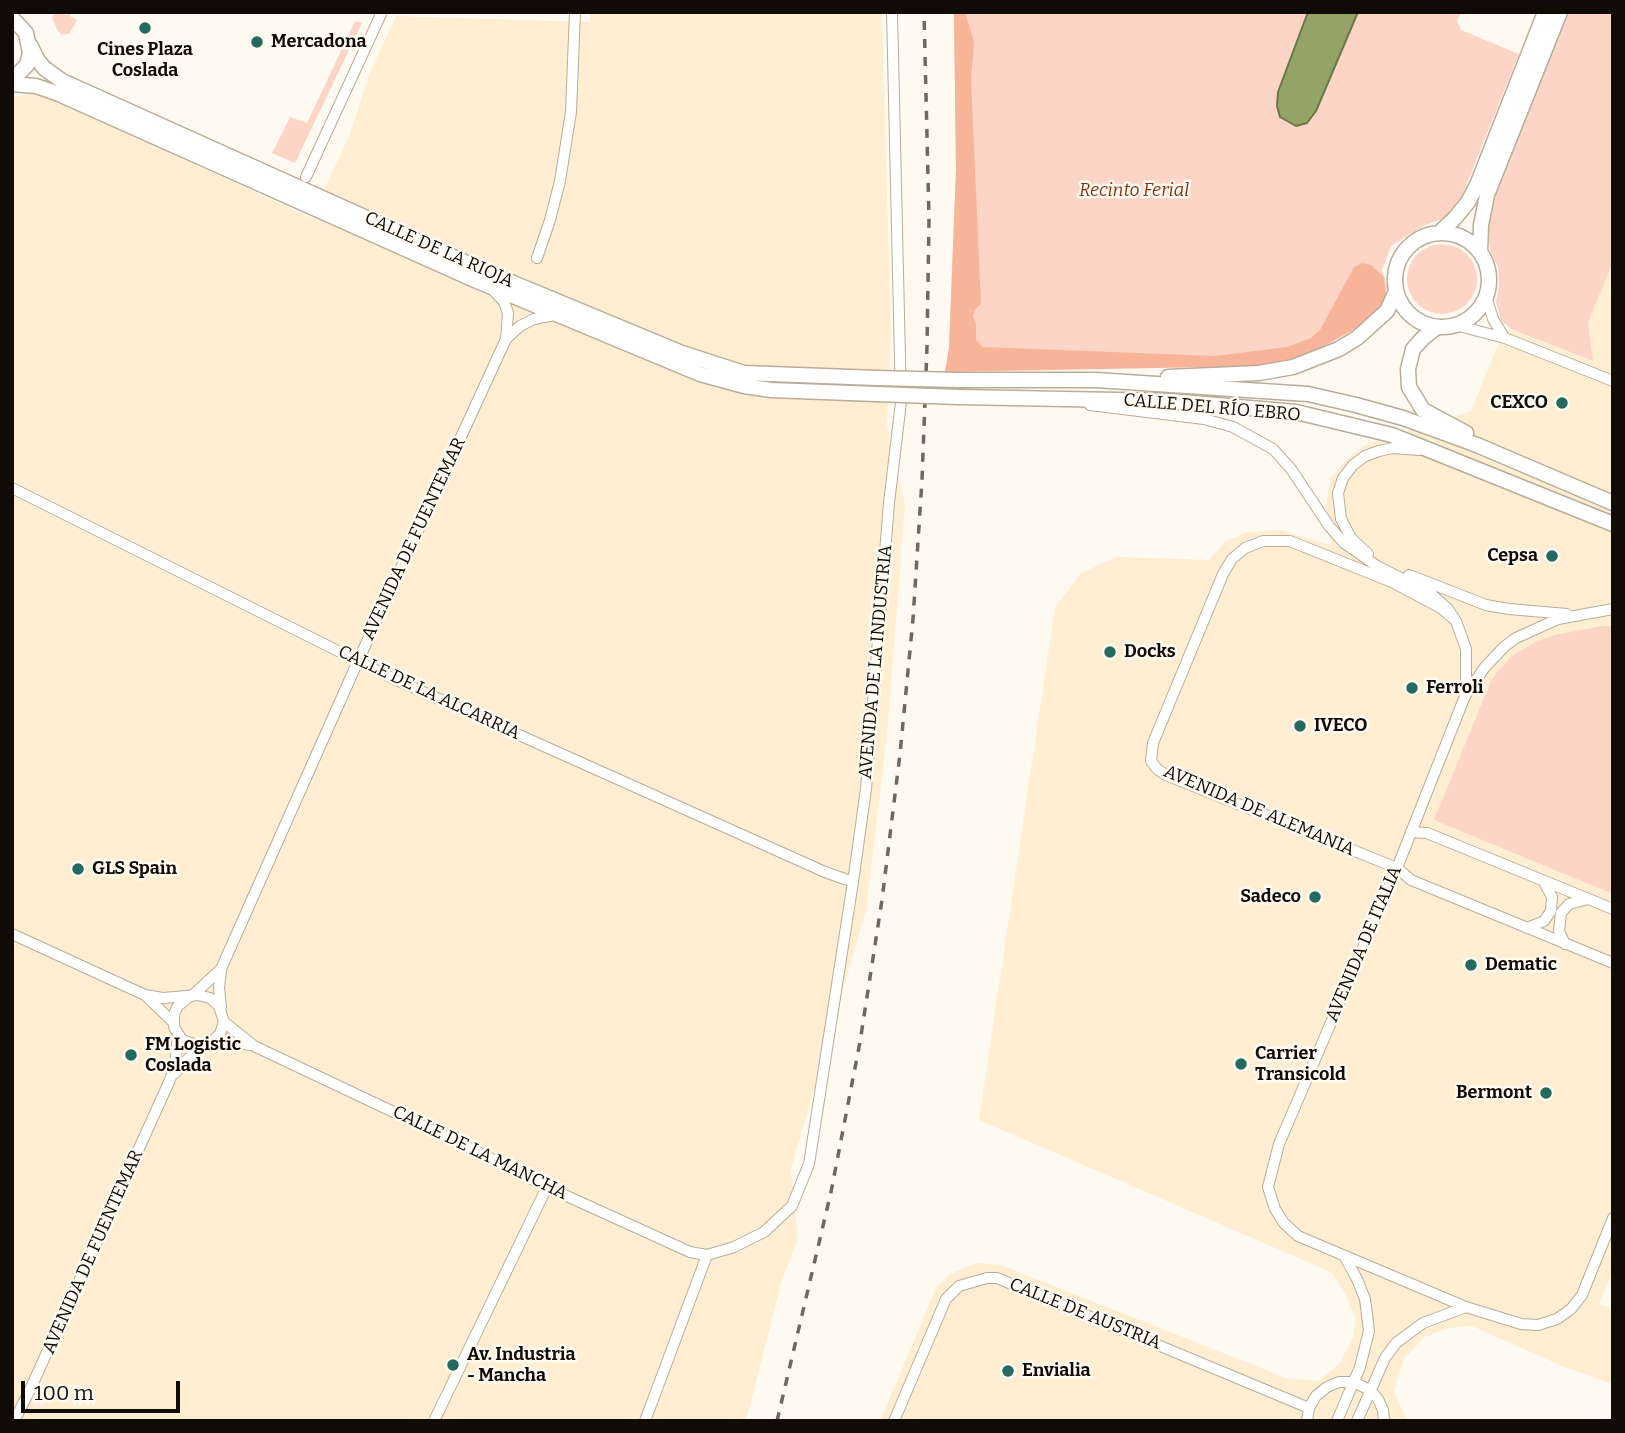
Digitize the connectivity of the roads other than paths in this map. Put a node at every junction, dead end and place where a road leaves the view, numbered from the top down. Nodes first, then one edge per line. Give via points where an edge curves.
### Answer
1 (382, 12) edge
2 (575, 12) edge
3 (892, 12) edge
4 (1545, 12) edge
5 (1560, 12) edge
6 (16, 18) edge
7 (30, 45) junction
8 (12, 82) edge
9 (12, 94) edge
10 (59, 94) junction
11 (306, 177) dead end
12 (1439, 233) junction
13 (1480, 252) junction
14 (537, 258) dead end
15 (489, 286) junction
16 (1396, 292) junction
17 (1486, 296) junction
18 (558, 315) junction
19 (1455, 325) junction
20 (1437, 327) junction
21 (1505, 338) junction
22 (506, 339) junction
23 (877, 378) joint
24 (1096, 380) junction
25 (1613, 381) edge
26 (876, 394) joint
27 (1043, 398) junction
28 (1468, 464) junction
29 (1568, 483) junction
30 (12, 488) edge
31 (1613, 503) edge
32 (1613, 524) edge
33 (1613, 603) edge
34 (1608, 609) edge
35 (1577, 614) junction
36 (1456, 621) junction
37 (358, 661) junction
38 (1465, 696) junction
39 (1411, 832) junction
40 (1397, 869) junction
41 (1543, 880) junction
42 (853, 882) junction
43 (1589, 899) junction
44 (1613, 909) edge
45 (1527, 928) junction
46 (12, 934) edge
47 (1565, 944) junction
48 (1613, 963) edge
49 (221, 969) junction
50 (145, 995) junction
51 (190, 997) junction
52 (223, 1016) junction
53 (173, 1022) junction
54 (178, 1035) junction
55 (205, 1044) junction
56 (254, 1046) junction
57 (169, 1082) junction
58 (547, 1187) junction
59 (1613, 1218) edge
60 (707, 1255) junction
61 (1345, 1257) junction
62 (1466, 1307) junction
63 (1353, 1382) junction
64 (1370, 1390) junction
65 (1309, 1408) junction
66 (14, 1421) edge
67 (434, 1421) edge
68 (645, 1421) edge
69 (894, 1421) edge
70 (1307, 1421) edge
71 (1337, 1421) edge
72 (1357, 1421) edge
73 (1384, 1421) edge

1 - 11 street
2 - 14 street via 571,112 560,181
3 - 42 street, AVENIDA DE LA INDUSTRIA via 902,380 867,776
4 - 12 main road via 1468,202
5 - 13 main road via 1487,195
6 - 7 main road, CALLE DE LA RIOJA
7 - 8 main road via 27,65
7 - 23 main road, CALLE DE LA RIOJA via 44,68 62,81 482,271 682,353 744,373
8 - 10 main road, CALLE DE LA RIOJA
9 - 10 main road, CALLE DE LA RIOJA
10 - 15 main road, CALLE DE LA RIOJA
12 - 13 main road via 1462,238
12 - 16 main road via 1409,246 1395,275
13 - 17 main road via 1487,265
15 - 18 main road, CALLE DE LA RIOJA
15 - 22 street, AVENIDA DE FUENTEMAR via 506,307
16 - 20 main road via 1411,316
16 - 24 main road via 1387,311 1357,338 1293,367 1259,373
17 - 19 main road via 1474,314
17 - 21 street
18 - 22 street, AVENIDA DE FUENTEMAR via 534,319
18 - 26 main road, CALLE DE LA RIOJA via 722,381 771,390
19 - 20 main road
19 - 21 street
20 - 29 main road via 1409,359 1409,387 1423,410
21 - 25 street
22 - 37 street, AVENIDA DE FUENTEMAR
23 - 24 main road, CALLE DEL RÍO EBRO, bridge
24 - 29 main road, CALLE DEL RÍO EBRO via 1308,394 1404,418
26 - 27 main road, CALLE DEL RÍO EBRO, bridge
27 - 28 main road, CALLE DEL RÍO EBRO via 1170,401 1296,412 1392,435
27 - 36 street via 1204,419 1254,437 1291,469 1344,543 1437,597
28 - 32 main road, CALLE DEL RÍO EBRO
28 - 35 street via 1413,449 1393,448 1365,456 1343,478 1338,493 1345,529 1359,547 1381,562 1486,605
29 - 31 main road, CALLE DEL RÍO EBRO
30 - 37 street, CALLE DE LA ALCARRIA
33 - 34 street
34 - 35 street
35 - 38 street via 1537,627 1505,646
36 - 38 street via 1466,649
36 - 40 street, AVENIDA DE ALEMANIA via 1392,582 1290,541 1263,541 1245,548 1223,574 1153,743 1152,761 1166,775
37 - 42 street, CALLE DE LA ALCARRIA
37 - 49 street, AVENIDA DE FUENTEMAR
38 - 39 street, AVENIDA DE ITALIA
39 - 40 street, AVENIDA DE ITALIA
39 - 41 street via 1427,833
40 - 45 street, AVENIDA DE ALEMANIA via 1411,880
40 - 61 street, AVENIDA DE ITALIA via 1271,1169 1268,1192 1291,1230
41 - 43 street
41 - 45 street via 1552,897 1552,911 1544,921
42 - 60 street, AVENIDA DE LA INDUSTRIA via 802,1186 792,1206 764,1232
43 - 44 street
43 - 47 street via 1569,904 1562,913 1559,931
45 - 47 street, AVENIDA DE ALEMANIA
46 - 50 street
47 - 48 street, AVENIDA DE ALEMANIA
49 - 51 street, AVENIDA DE FUENTEMAR
49 - 52 street, AVENIDA DE FUENTEMAR
50 - 51 street
50 - 53 street
51 - 52 street via 210,998
51 - 53 street via 177,1007
52 - 55 street via 220,1034
52 - 56 street, CALLE DE LA MANCHA
53 - 54 street
54 - 55 street via 187,1043
54 - 57 street, AVENIDA DE FUENTEMAR
55 - 56 street, CALLE DE LA MANCHA via 231,1041
55 - 57 street, AVENIDA DE FUENTEMAR
56 - 58 street, CALLE DE LA MANCHA
57 - 66 street, AVENIDA DE FUENTEMAR
58 - 60 street, CALLE DE LA MANCHA via 690,1252
58 - 67 street
59 - 62 street via 1582,1295 1557,1319 1538,1325
60 - 68 street
61 - 62 street
61 - 63 street via 1368,1316 1367,1348
62 - 64 street via 1423,1322 1402,1337 1385,1358
63 - 64 street
63 - 65 street via 1327,1387
63 - 71 street
64 - 72 street
64 - 73 street via 1383,1410
65 - 69 street, CALLE DE AUSTRIA via 997,1278 987,1278 959,1286 946,1299
65 - 70 street

